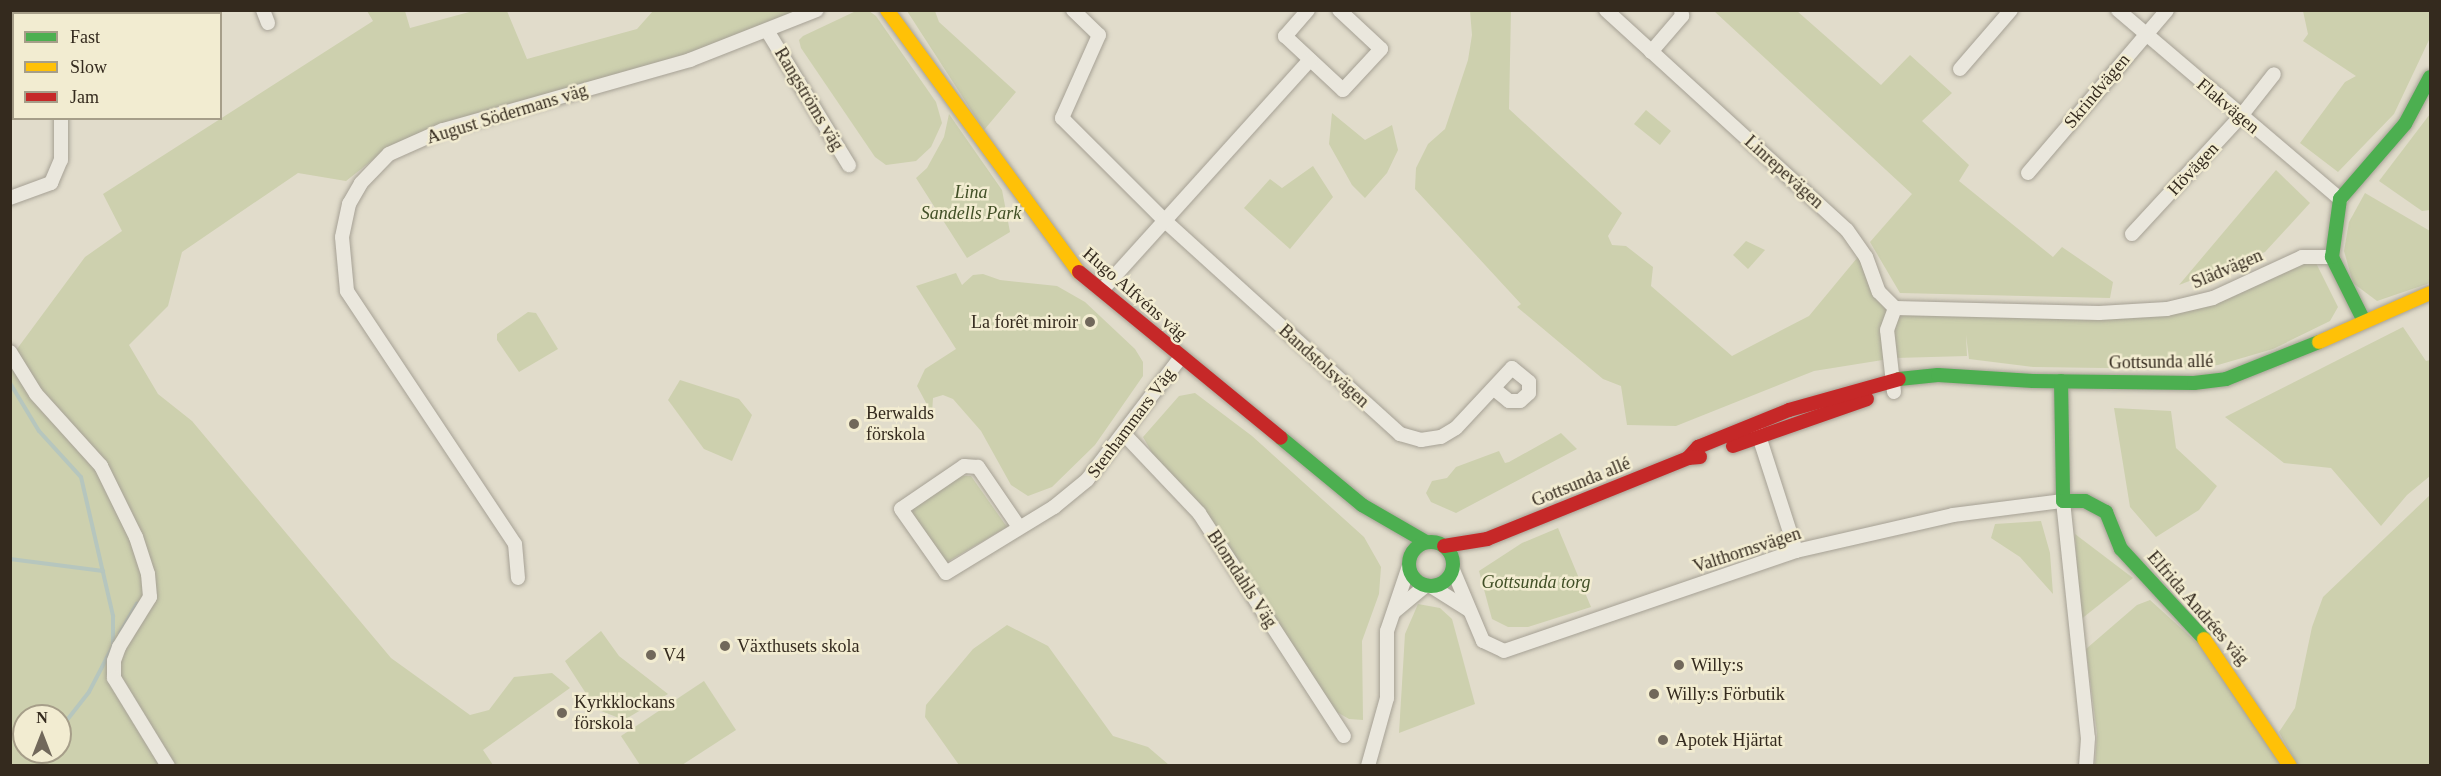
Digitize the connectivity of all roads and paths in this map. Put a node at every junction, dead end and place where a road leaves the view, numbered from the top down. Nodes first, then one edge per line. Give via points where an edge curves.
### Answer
1 (817, 10) edge
2 (887, 10) edge
3 (1073, 10) edge
4 (1308, 10) edge
5 (1339, 10) edge
6 (1606, 10) edge
7 (1681, 10) edge
8 (2012, 10) edge
9 (2118, 10) edge
10 (2167, 10) edge
11 (768, 33) junction
12 (2145, 35) junction
13 (1651, 52) junction
14 (1311, 60) junction
15 (1960, 69) dead end
16 (2274, 74) dead end
17 (2430, 77) edge
18 (2241, 117) junction
19 (61, 120) edge
20 (849, 165) dead end
21 (2028, 174) dead end
22 (10, 198) edge
23 (2340, 199) junction
24 (1164, 220) junction
25 (2132, 234) dead end
26 (2332, 257) junction
27 (1102, 290) junction
28 (2430, 292) edge
29 (1895, 308) junction
30 (2364, 321) junction
31 (10, 352) edge
32 (1181, 357) junction
33 (2061, 381) junction
34 (1894, 386) junction
35 (1494, 389) dead end
36 (1757, 430) junction
37 (1124, 434) junction
38 (2063, 501) junction
39 (1362, 504) junction
40 (1019, 527) junction
41 (1487, 539) junction
42 (1426, 542) junction
43 (1444, 546) junction
44 (1796, 551) junction
45 (1409, 562) junction
46 (1453, 566) junction
47 (518, 578) dead end
48 (1428, 586) junction
49 (1469, 610) junction
50 (1392, 614) junction
51 (1344, 736) dead end
52 (168, 765) edge
53 (1368, 765) edge
54 (2086, 765) edge
55 (2290, 765) edge

1 - 11 street, August Södermans väg
2 - 27 street, Hugo Alfvéns väg via 1060,251
3 - 24 street, Bandstolsvägen via 1099,35 1062,118
4 - 14 street via 1285,36
5 - 14 street via 1381,49 1343,90
6 - 13 street, Linrepevägen
7 - 13 street via 1682,16
8 - 15 street
9 - 12 street, Flakvägen
10 - 12 street, Skrindvägen
11 - 20 street, Rangströms väg
11 - 47 street, August Södermans väg via 690,60 443,130 389,154 361,183 349,204 342,245 347,291 515,544
12 - 18 street, Flakvägen
12 - 21 street, Skrindvägen
13 - 29 street, Linrepevägen via 1847,230 1866,257 1879,292
14 - 24 street
16 - 18 street, Hövägen
17 - 23 street via 2405,124
18 - 23 street, Flakvägen
18 - 25 street, Hövägen
19 - 22 street via 61,160 51,183
23 - 26 street
24 - 27 street
24 - 35 street, Bandstolsvägen via 1400,434 1420,440 1442,437
26 - 29 street, Slädvägen via 2302,257 2213,298 2179,307 2099,313
26 - 30 street
27 - 32 street, Hugo Alfvéns väg
28 - 30 street, Gottsunda allé
29 - 34 street via 1887,330
30 - 33 street, Gottsunda allé via 2284,359 2226,379
31 - 52 street via 36,394 101,466 136,537 148,574 150,597 119,647 114,678
32 - 37 street, Stenhammars Väg
32 - 39 street, Hugo Alfvéns väg
33 - 34 street, Gottsunda allé via 1938,375
33 - 38 street
34 - 36 street, Gottsunda allé via 1793,422
36 - 41 street, Gottsunda allé
36 - 44 street
37 - 40 street, Stenhammars Väg via 1088,480 1054,507
37 - 51 street, Blomdahls Väg via 1199,513
38 - 44 street, Valthornsvägen via 1953,515
38 - 54 street via 2088,738
38 - 55 street, Elfrida Andrées väg via 2085,501 2106,513 2121,549 2212,647
39 - 42 street, Hugo Alfvéns väg
39 - 45 street, Hugo Alfvéns väg
40 - 40 street, Stenhammars Väg via 946,573 901,508 964,466 978,467
41 - 43 street, Gottsunda allé
41 - 46 street, Gottsunda allé
42 - 43 street
42 - 45 street via 1417,546
43 - 46 street
44 - 49 street, Valthornsvägen via 1504,651 1483,640
45 - 48 street via 1414,579
45 - 50 street
46 - 48 street via 1444,583
46 - 49 street, Valthornsvägen
48 - 49 street
48 - 50 street
50 - 53 street via 1387,631 1387,698

